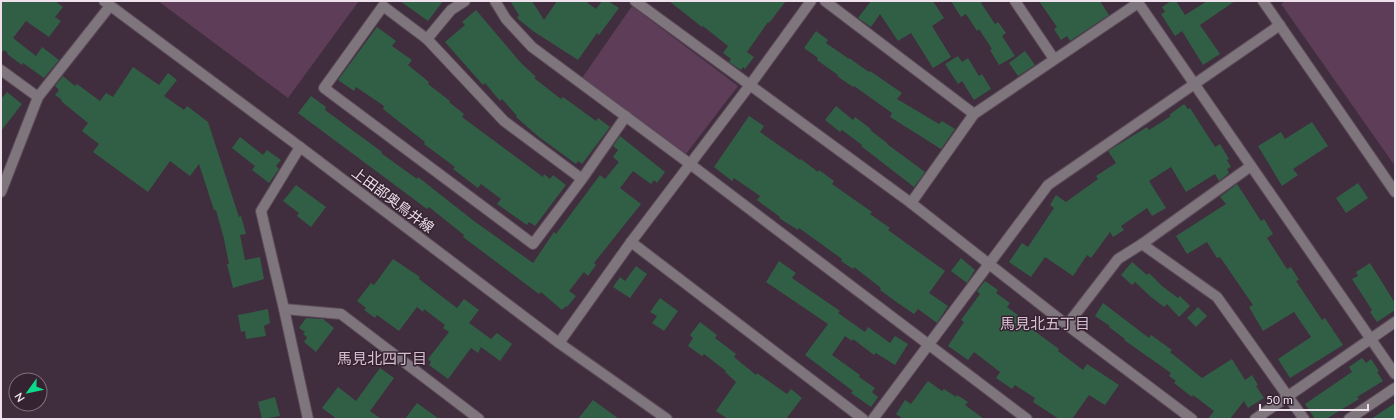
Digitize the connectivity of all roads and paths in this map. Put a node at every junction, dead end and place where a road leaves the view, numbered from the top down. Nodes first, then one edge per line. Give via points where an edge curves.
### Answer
1 (465, 1) edge
2 (495, 1) edge
3 (636, 1) edge
4 (811, 1) edge
5 (825, 1) edge
6 (1015, 1) edge
7 (1137, 2) edge
8 (1268, 3) edge
9 (107, 4) edge
10 (1280, 25) junction
11 (427, 39) junction
12 (1054, 60) junction
13 (1, 70) edge
14 (1193, 84) junction
15 (750, 85) junction
16 (38, 98) junction
17 (974, 114) junction
18 (626, 116) junction
19 (300, 147) junction
20 (690, 164) junction
21 (1251, 166) junction
22 (582, 179) junction
23 (1, 192) edge
24 (1395, 192) edge
25 (911, 203) junction
26 (631, 242) junction
27 (1142, 244) junction
28 (988, 264) junction
29 (284, 309) junction
30 (1395, 322) edge
31 (1068, 325) junction
32 (1371, 339) junction
33 (559, 343) junction
34 (929, 344) junction
35 (1395, 374) edge
36 (1395, 388) edge
37 (1287, 396) junction
38 (308, 418) edge
39 (478, 419) edge
40 (667, 419) edge
41 (863, 419) edge
42 (873, 419) edge
43 (1027, 419) edge
44 (1192, 419) edge
45 (1255, 419) edge
46 (1304, 419) edge
47 (1349, 419) edge

1 - 11 street via 451,10
2 - 18 street via 506,19 532,47
3 - 15 street
4 - 15 street
5 - 17 street
6 - 12 street
7 - 12 street
7 - 14 street
8 - 10 street
9 - 16 street
9 - 19 street, 上田部奥鳥井線
10 - 14 street
10 - 24 street
11 - 22 street via 504,121
11 - 22 street via 383,6 324,88 533,244
12 - 17 street
13 - 16 street
14 - 21 street
14 - 28 street via 1048,185
15 - 20 street
15 - 25 street
16 - 23 street
17 - 25 street
18 - 20 street
18 - 22 street
19 - 29 street via 261,211
19 - 33 street, 上田部奥鳥井線
20 - 26 street
20 - 34 street
21 - 27 street
21 - 32 street
25 - 28 street
26 - 33 street
26 - 41 street
27 - 31 street via 1118,259
27 - 37 street via 1217,297
28 - 31 street
28 - 34 street
29 - 38 street
29 - 39 street via 340,314
30 - 32 street
31 - 44 street
32 - 35 street
32 - 37 street
33 - 40 street, 上田部奥鳥井線
34 - 42 street
34 - 43 street
36 - 47 street
37 - 45 street
37 - 46 street

